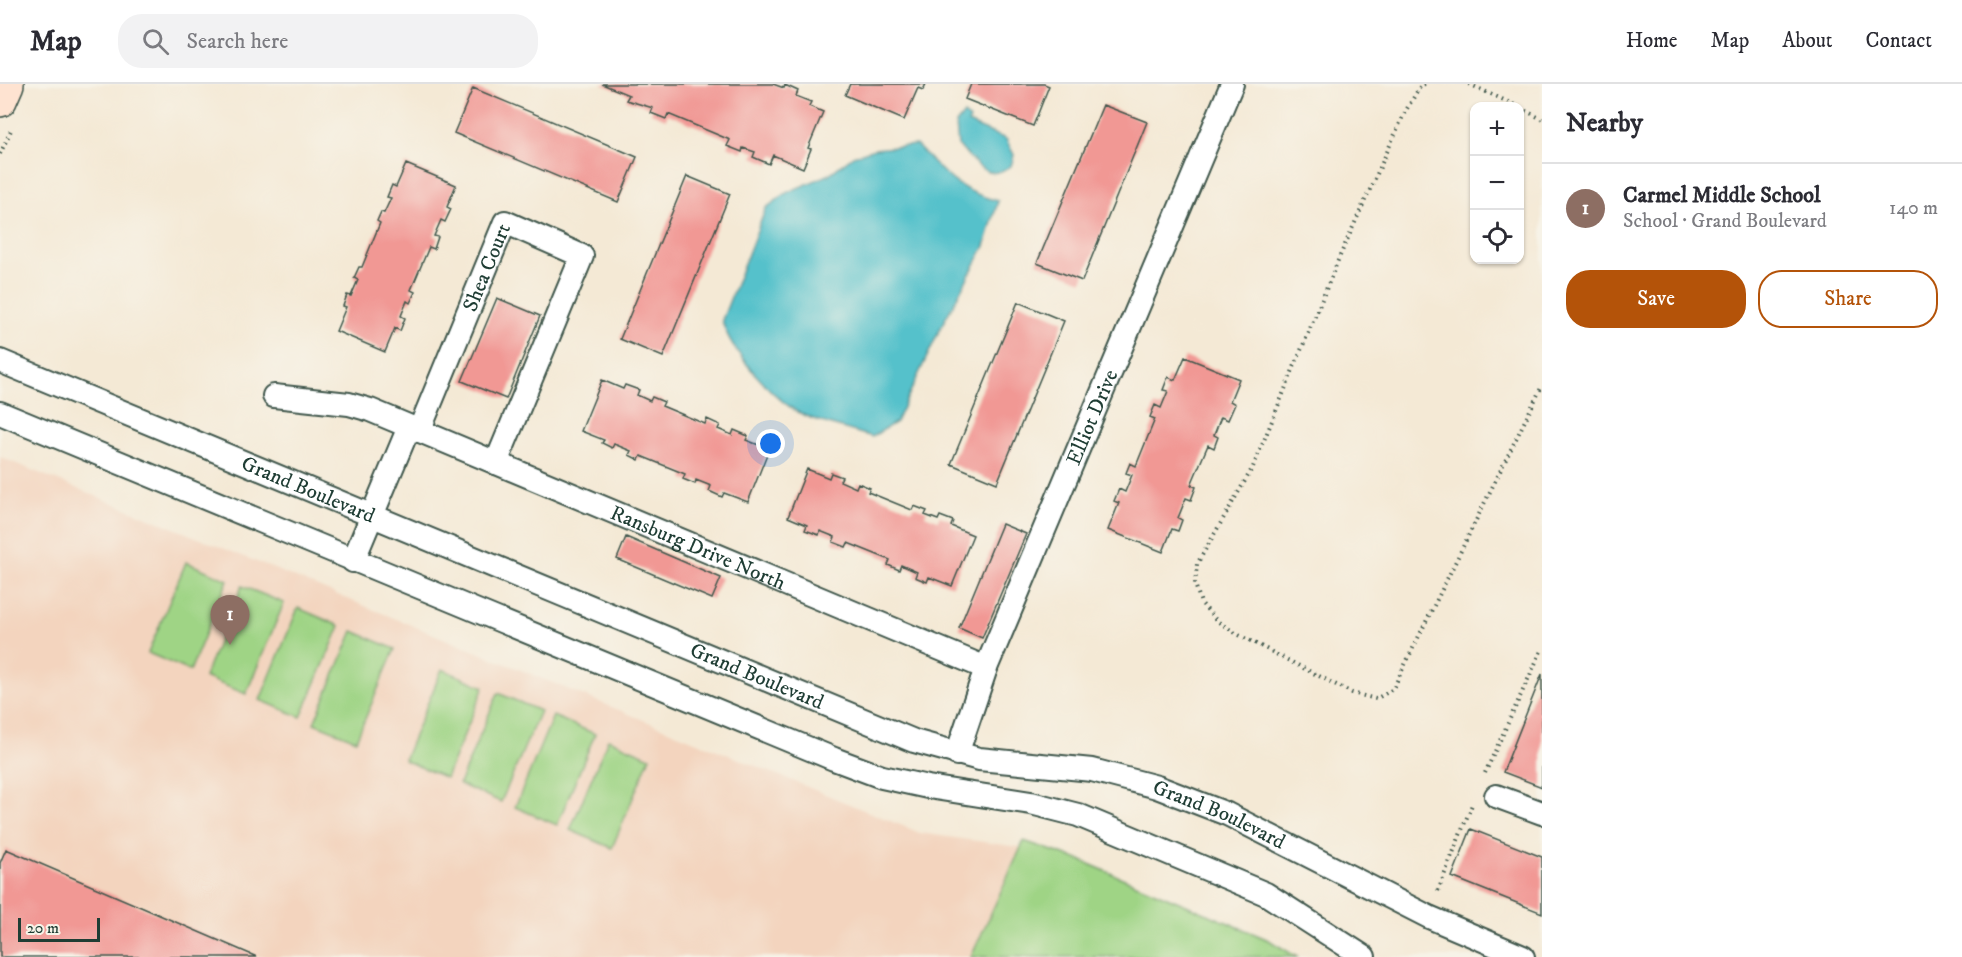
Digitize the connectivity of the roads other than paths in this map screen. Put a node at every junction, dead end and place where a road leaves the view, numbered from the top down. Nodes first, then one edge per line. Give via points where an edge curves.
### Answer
1 (7, 84) edge
2 (1232, 84) edge
3 (0, 100) edge
4 (0, 361) edge
5 (274, 396) dead end
6 (0, 413) edge
7 (414, 429) junction
8 (495, 463) junction
9 (373, 517) junction
10 (353, 561) junction
11 (986, 668) junction
12 (957, 754) junction
13 (1489, 787) road end
14 (1542, 813) edge
15 (1364, 957) edge
16 (1524, 957) edge

1 - 3 main road
2 - 11 street, Elliot Drive
4 - 9 street, Grand Boulevard
5 - 7 street, Ransburg Drive North via 349,404
6 - 10 street
7 - 8 street, Ransburg Drive North
7 - 8 street, Shea Court via 505,222 582,256
7 - 9 street
8 - 11 street, Ransburg Drive North
9 - 10 street
9 - 12 street, Grand Boulevard via 892,732
10 - 15 street via 882,777 1031,803 1096,822 1266,894
11 - 12 street, Elliot Drive
12 - 16 street, Grand Boulevard via 1092,770 1167,790 1274,836 1429,917
13 - 14 street

